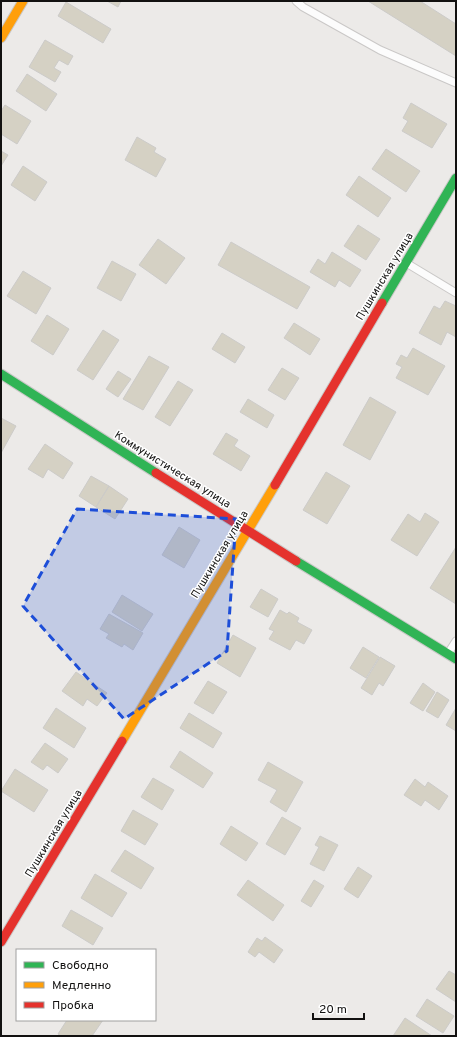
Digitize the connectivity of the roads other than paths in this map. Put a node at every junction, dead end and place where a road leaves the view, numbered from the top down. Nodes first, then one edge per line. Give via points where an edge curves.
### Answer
1 (24, 1) edge
2 (296, 1) edge
3 (1, 38) edge
4 (456, 83) edge
5 (456, 178) edge
6 (406, 262) junction
7 (456, 293) edge
8 (1, 374) edge
9 (248, 531) junction
10 (456, 640) edge
11 (452, 656) edge
12 (1, 942) edge

1 - 3 street
2 - 4 lane via 380,50
5 - 6 street, Пушкинская улица
6 - 7 lane
6 - 9 street, Пушкинская улица
8 - 9 street, Коммунистическая улица
9 - 11 street, Коммунистическая улица
9 - 12 street, Пушкинская улица
10 - 11 lane

